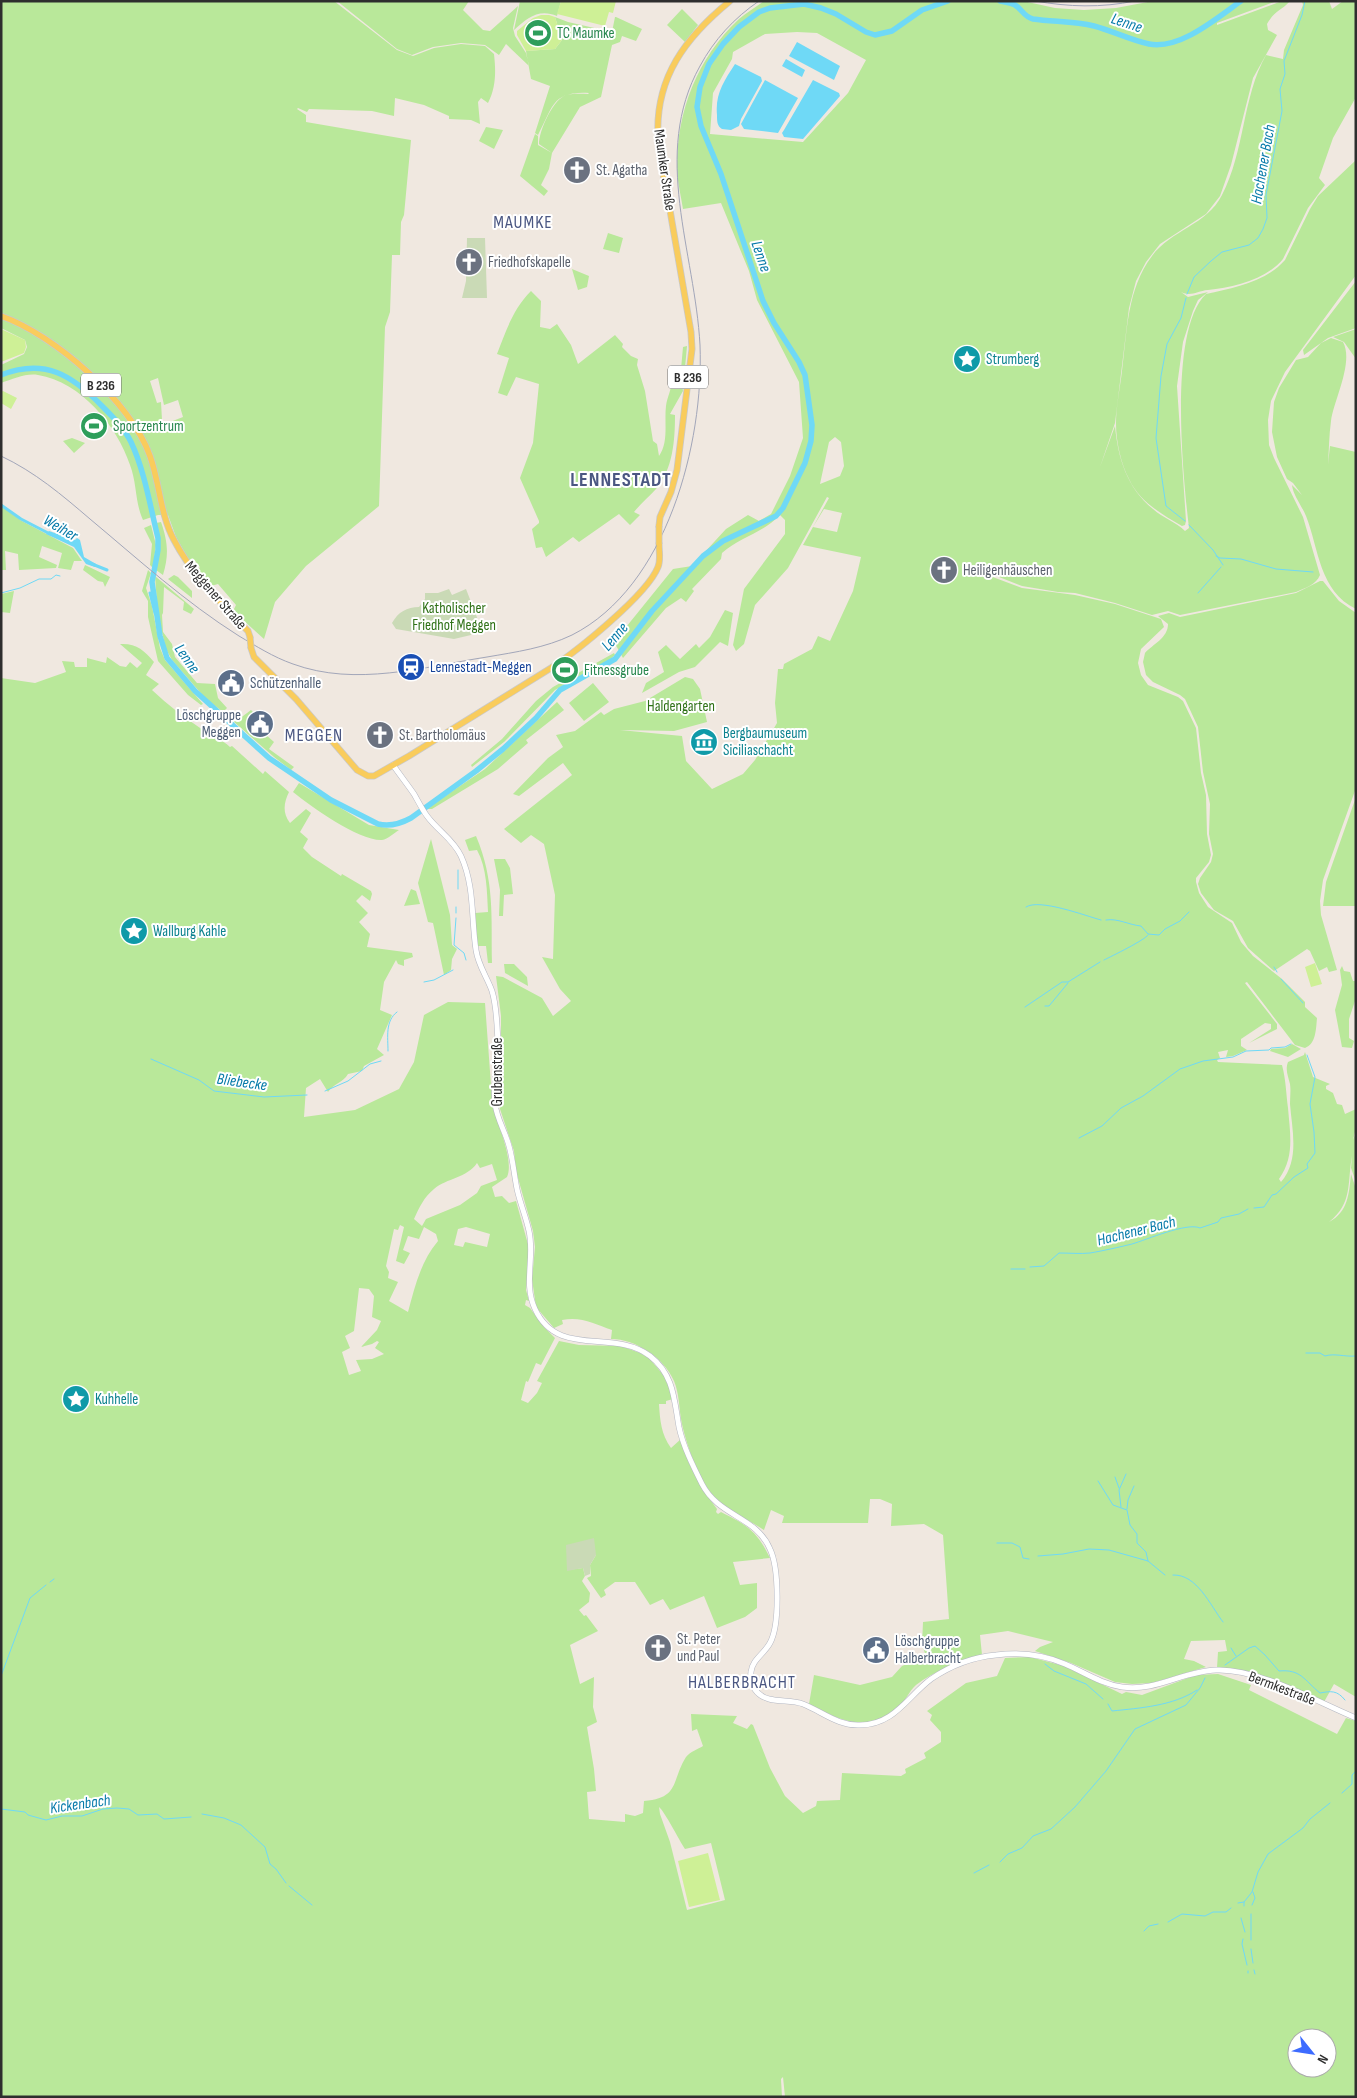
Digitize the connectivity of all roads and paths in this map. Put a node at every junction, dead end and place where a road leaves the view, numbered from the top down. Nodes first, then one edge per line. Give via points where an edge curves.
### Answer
1 (730, 1) edge
2 (1, 316) edge
3 (691, 332) joint
4 (393, 765) junction
5 (752, 1667) joint
6 (1356, 1718) edge

1 - 3 main road, Maumker Straße / B 236 via 681,51 667,79 660,107 659,148
2 - 4 main road, Meggener Straße / B 236, bridge via 44,338 110,393 127,413 145,442 173,539 185,560 248,632 254,657 362,774 371,776
3 - 4 main road, Meggener Straße / B 236, bridge via 692,349 678,470 660,517 657,570 616,617 558,664
4 - 5 main road, Grubenstraße via 425,814 453,841 468,873 476,956 495,1006 498,1053 495,1101 531,1242 529,1283 533,1306 542,1321 559,1334 581,1342 614,1342 632,1346 651,1357 665,1372 675,1394 685,1444 705,1489 718,1505 758,1531 774,1559 774,1629 769,1645
5 - 6 main road, Bermkestraße via 752,1683 761,1696 798,1702 839,1722 864,1725 894,1715 932,1679 957,1665 994,1655 1031,1655 1061,1663 1102,1682 1128,1688 1157,1686 1205,1671 1237,1672 1260,1678

